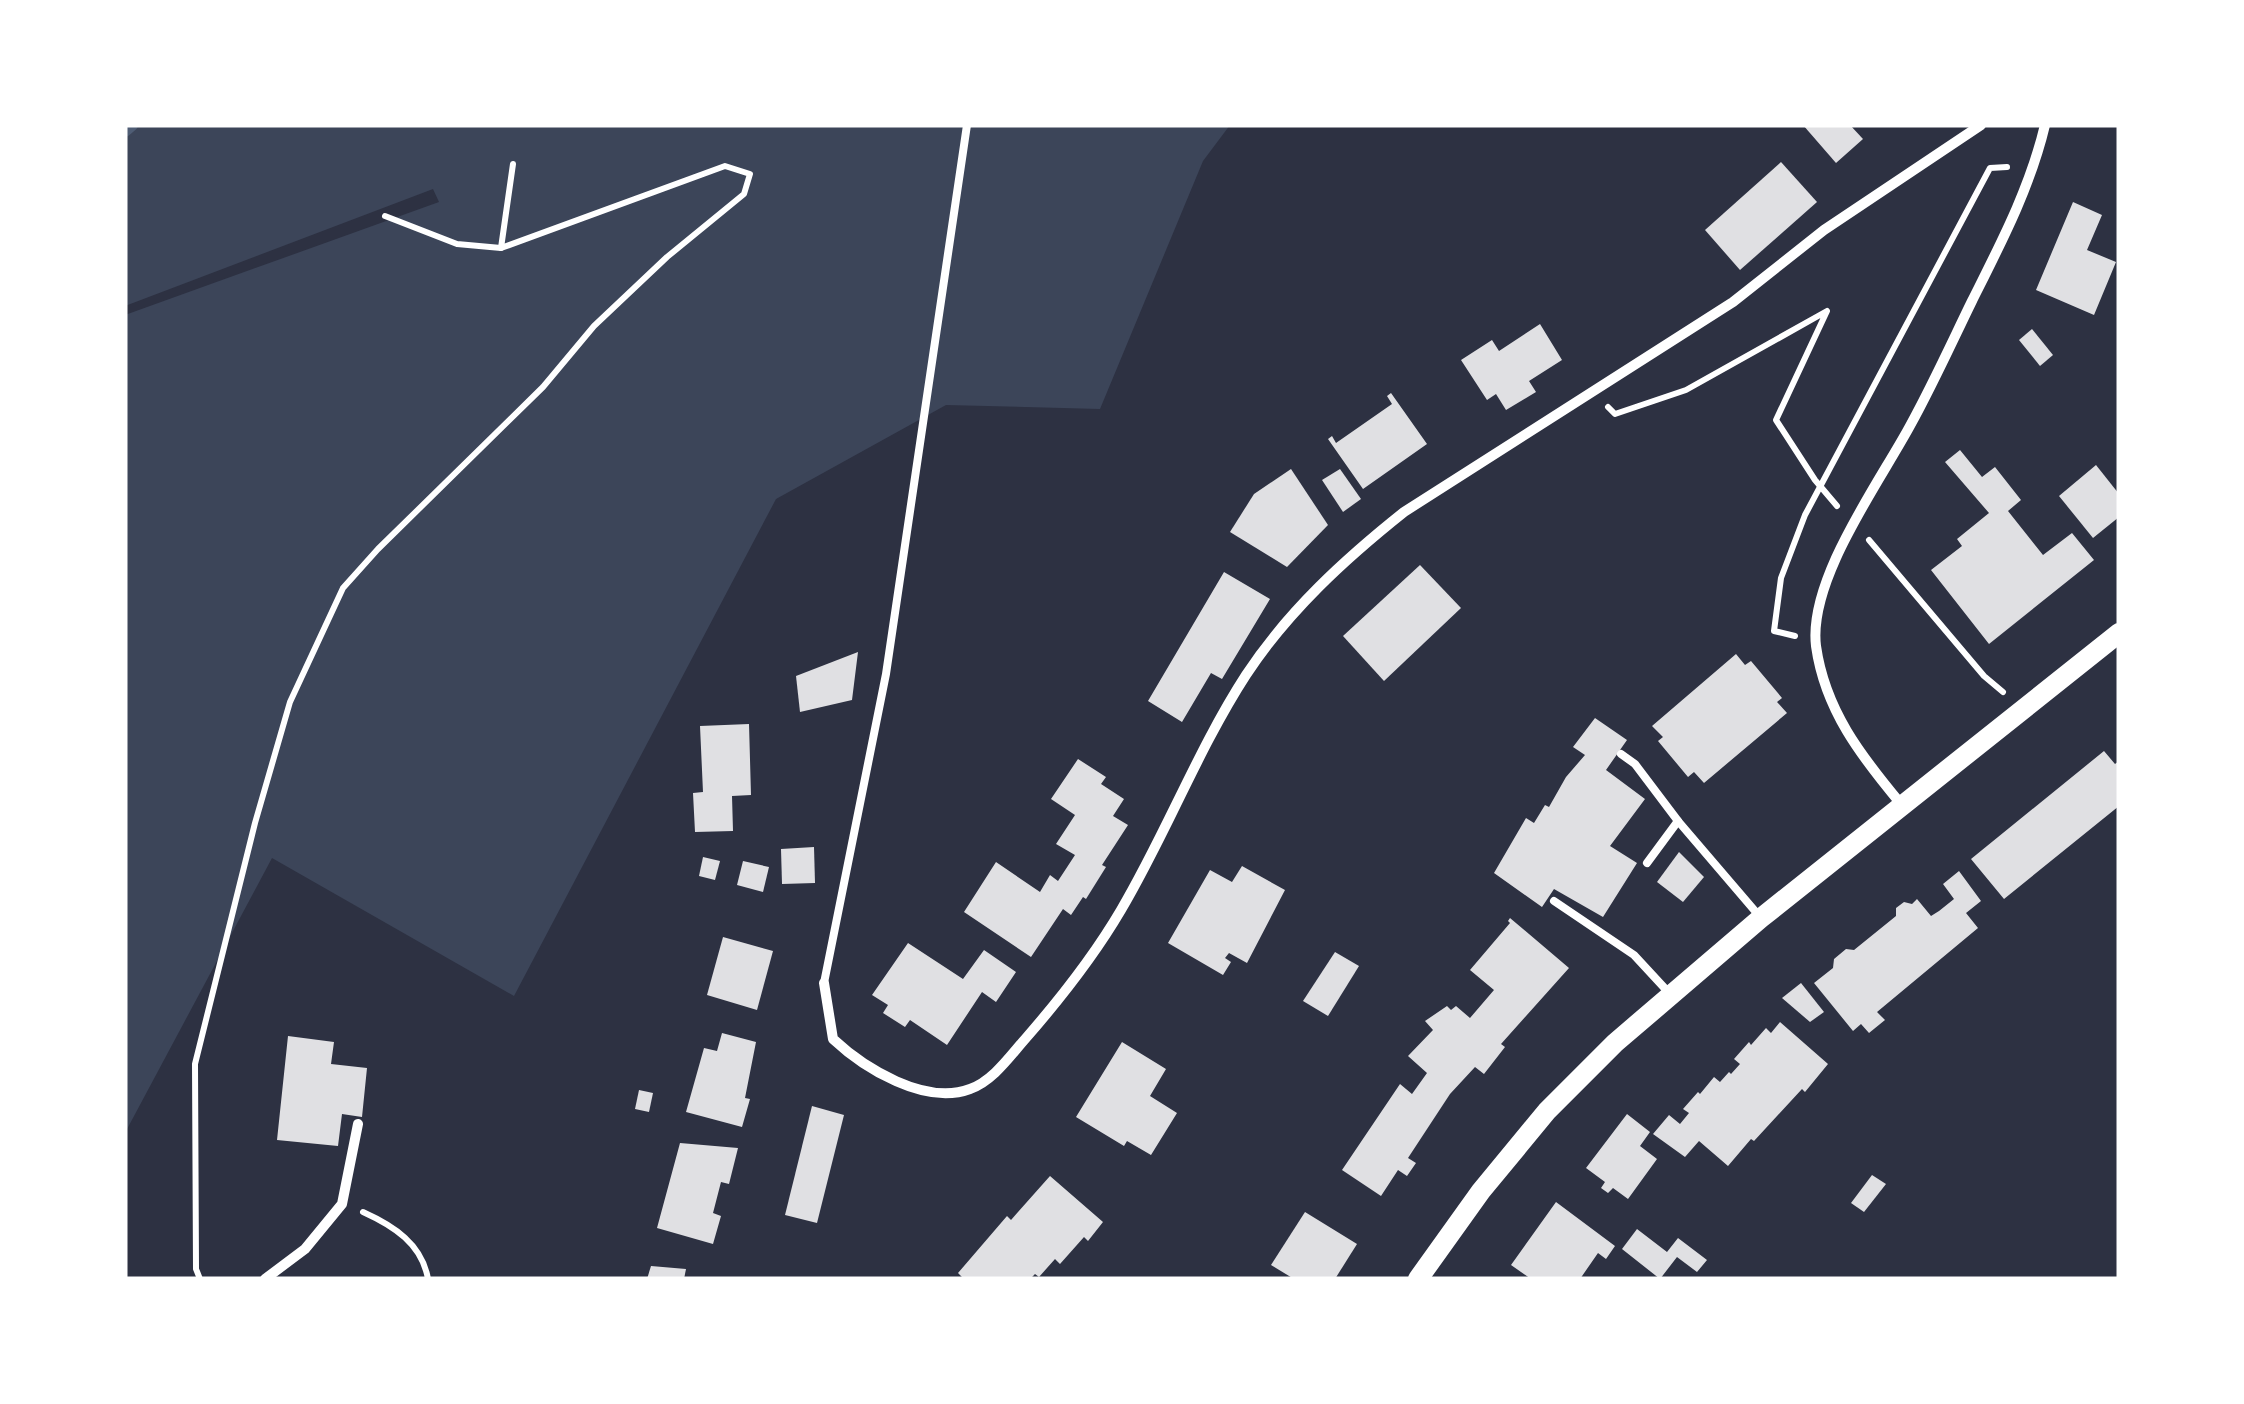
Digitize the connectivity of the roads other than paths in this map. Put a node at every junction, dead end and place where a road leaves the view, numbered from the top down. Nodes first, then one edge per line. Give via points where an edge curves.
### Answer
1 (966, 125) edge
2 (1981, 125) edge
3 (2045, 125) edge
4 (2119, 634) edge
5 (1621, 754) dead end
6 (1901, 804) junction
7 (1678, 821) junction
8 (1647, 863) dead end
9 (1554, 901) dead end
10 (1761, 918) junction
11 (824, 984) joint
12 (1671, 995) junction
13 (358, 1124) dead end
14 (265, 1279) edge
15 (1418, 1279) edge

1 - 11 lane via 886,674
2 - 11 street via 1824,230 1733,302 1364,544 1277,631 1244,679 1120,911 997,1071 971,1089 950,1092 872,1072 833,1038
3 - 6 street via 2014,215 1832,567 1820,606 1816,642 1835,714
4 - 6 main road
5 - 7 lane
6 - 10 main road
7 - 8 lane
7 - 10 lane
9 - 12 lane via 1634,954
10 - 12 main road
12 - 15 main road via 1547,1111
13 - 14 street via 342,1204 304,1249

